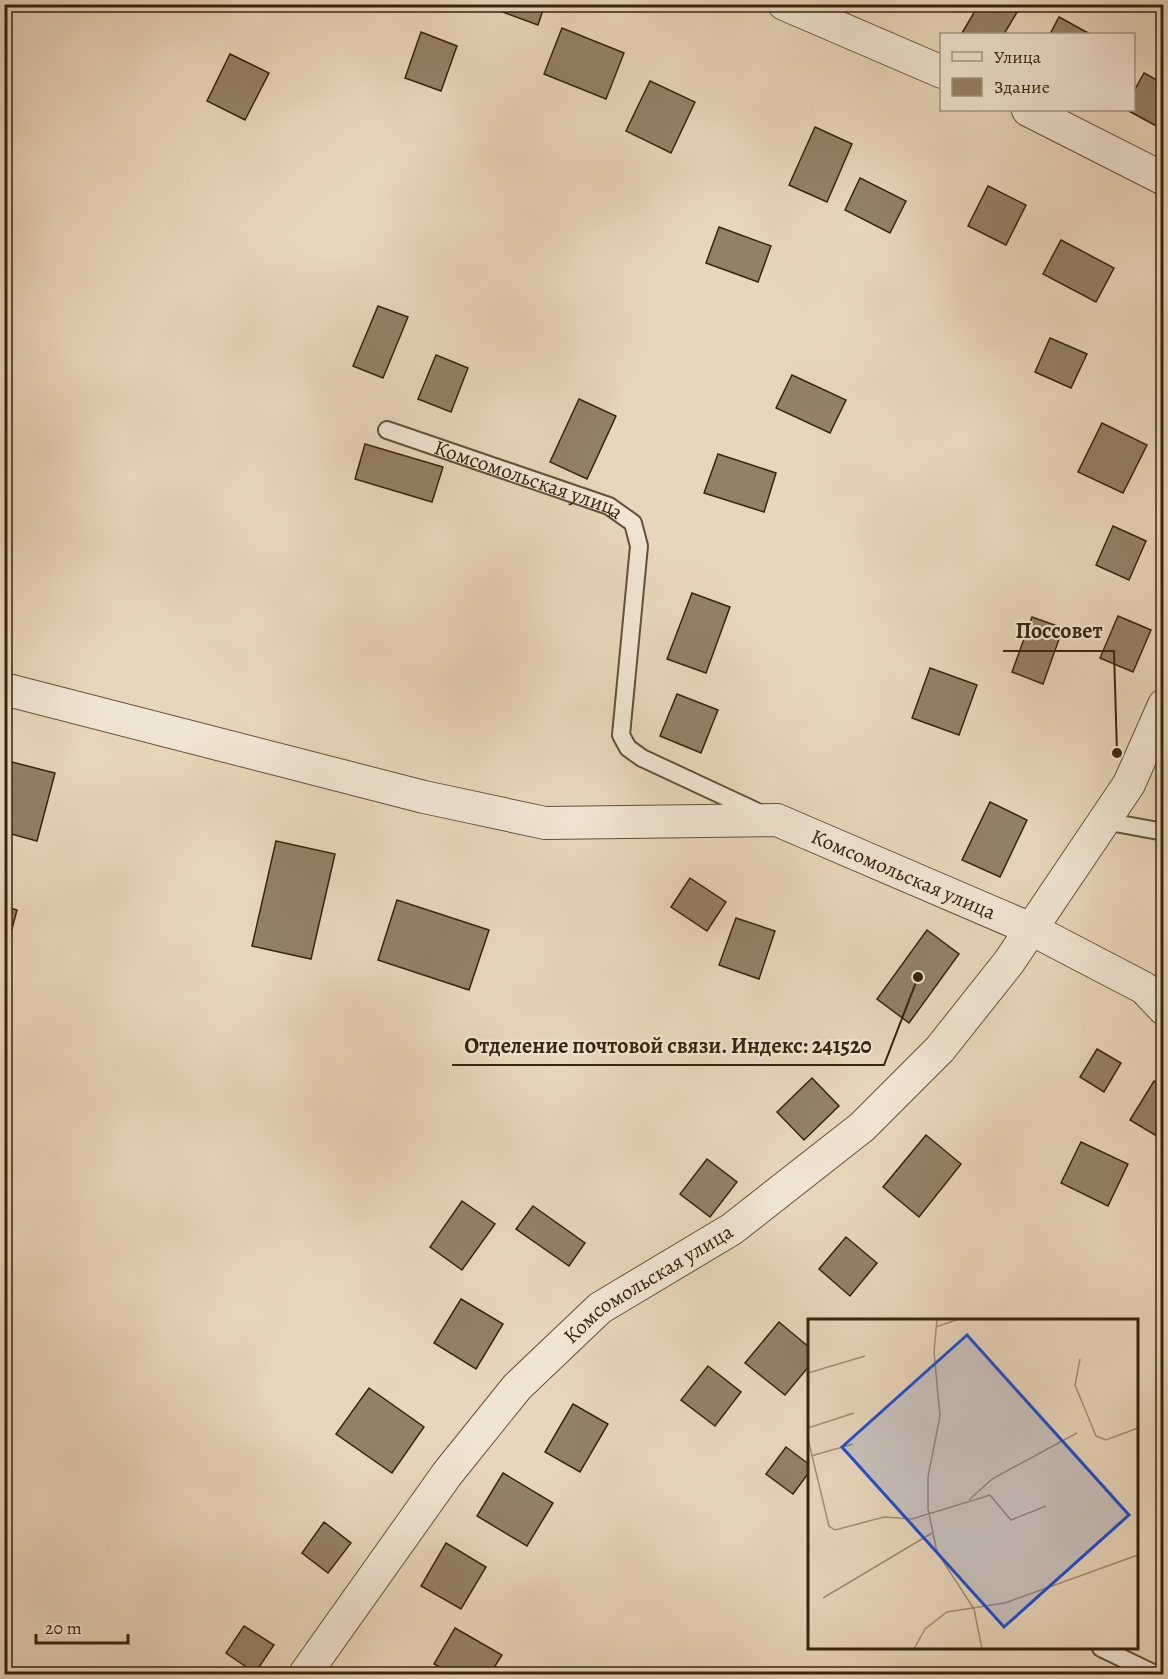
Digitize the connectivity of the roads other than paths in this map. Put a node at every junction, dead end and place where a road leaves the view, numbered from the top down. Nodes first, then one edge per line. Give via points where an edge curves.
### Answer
1 (784, 4) edge
2 (940, 71) edge
3 (1030, 111) edge
4 (1164, 179) edge
5 (387, 430) dead end
6 (4, 689) edge
7 (1164, 705) edge
8 (777, 820) junction
9 (1104, 821) junction
10 (1164, 832) edge
11 (1031, 929) junction
12 (1164, 1010) edge
13 (1105, 1649) edge
14 (305, 1674) edge
15 (1155, 1674) edge

1 - 2 street
3 - 4 street
5 - 8 lane, Комсомольская улица via 609,506 633,523 639,546 621,735 628,748 642,758
6 - 8 street, Комсомольская улица via 424,797 544,823
7 - 9 street, Комсомольская улица via 1129,784
8 - 11 street, Комсомольская улица
9 - 10 lane
9 - 11 street, Комсомольская улица
11 - 12 street via 1144,988
11 - 14 street, Комсомольская улица via 940,1049 862,1127 732,1228 600,1308 517,1387 447,1473
13 - 15 lane

